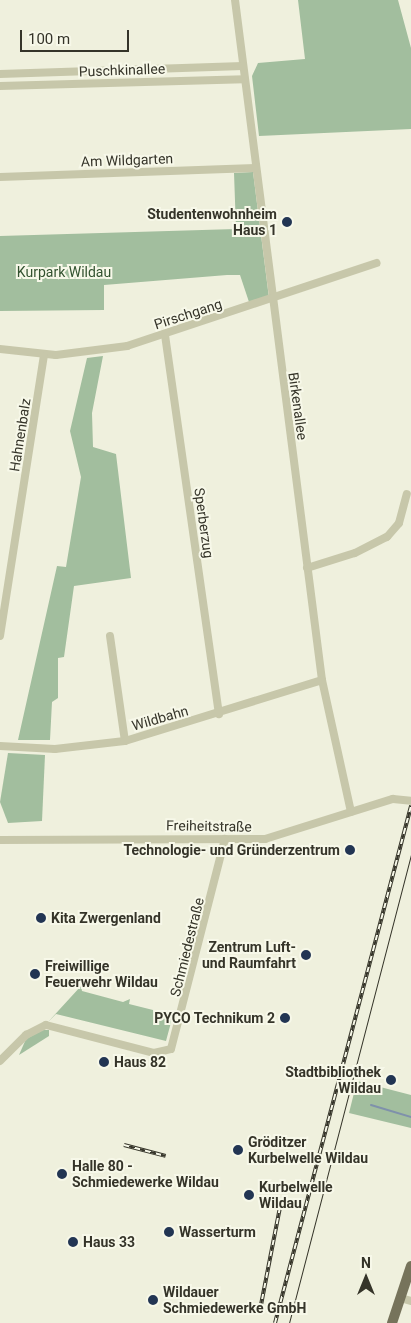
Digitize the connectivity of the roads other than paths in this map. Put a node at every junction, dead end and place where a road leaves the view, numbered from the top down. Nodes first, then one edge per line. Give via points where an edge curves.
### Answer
1 (235, 0) edge
2 (243, 66) junction
3 (0, 74) edge
4 (244, 78) junction
5 (0, 86) edge
6 (255, 168) junction
7 (0, 177) edge
8 (377, 263) dead end
9 (271, 300) junction
10 (165, 335) junction
11 (0, 349) edge
12 (44, 356) junction
13 (407, 494) dead end
14 (307, 568) junction
15 (0, 636) edge
16 (110, 636) dead end
17 (322, 680) junction
18 (218, 714) junction
19 (125, 741) junction
20 (0, 746) edge
21 (411, 801) edge
22 (351, 812) junction
23 (225, 839) junction
24 (0, 840) edge
25 (0, 1061) edge
26 (411, 1266) edge
27 (400, 1298) junction
28 (411, 1301) edge
29 (392, 1323) edge

1 - 2 street, Birkenallee
2 - 3 street, Puschkinallee
2 - 4 street, Birkenallee
4 - 5 street, Puschkinallee
4 - 6 street, Birkenallee
6 - 7 street, Am Wildgarten
6 - 9 street, Birkenallee
8 - 9 street, Pirschgang
9 - 10 street, Pirschgang
9 - 14 street, Birkenallee
10 - 12 street, Pirschgang via 89,354
10 - 18 street, Sperberzug
11 - 12 street, Pirschgang
12 - 15 street, Hahnenbalz
13 - 14 street via 399,523 387,537 355,554
14 - 17 street, Birkenallee
16 - 19 street
17 - 18 street, Wildbahn
17 - 22 street, Birkenallee
18 - 19 street, Wildbahn
19 - 20 street, Wildbahn via 55,749
21 - 22 street, Freiheitstraße via 393,799
22 - 23 street, Freiheitstraße via 278,836
23 - 24 street, Freiheitstraße via 33,836
23 - 25 street, Schmiedestraße via 176,1041 161,1054 46,1025 26,1035
26 - 27 main road
27 - 28 street
27 - 29 main road

